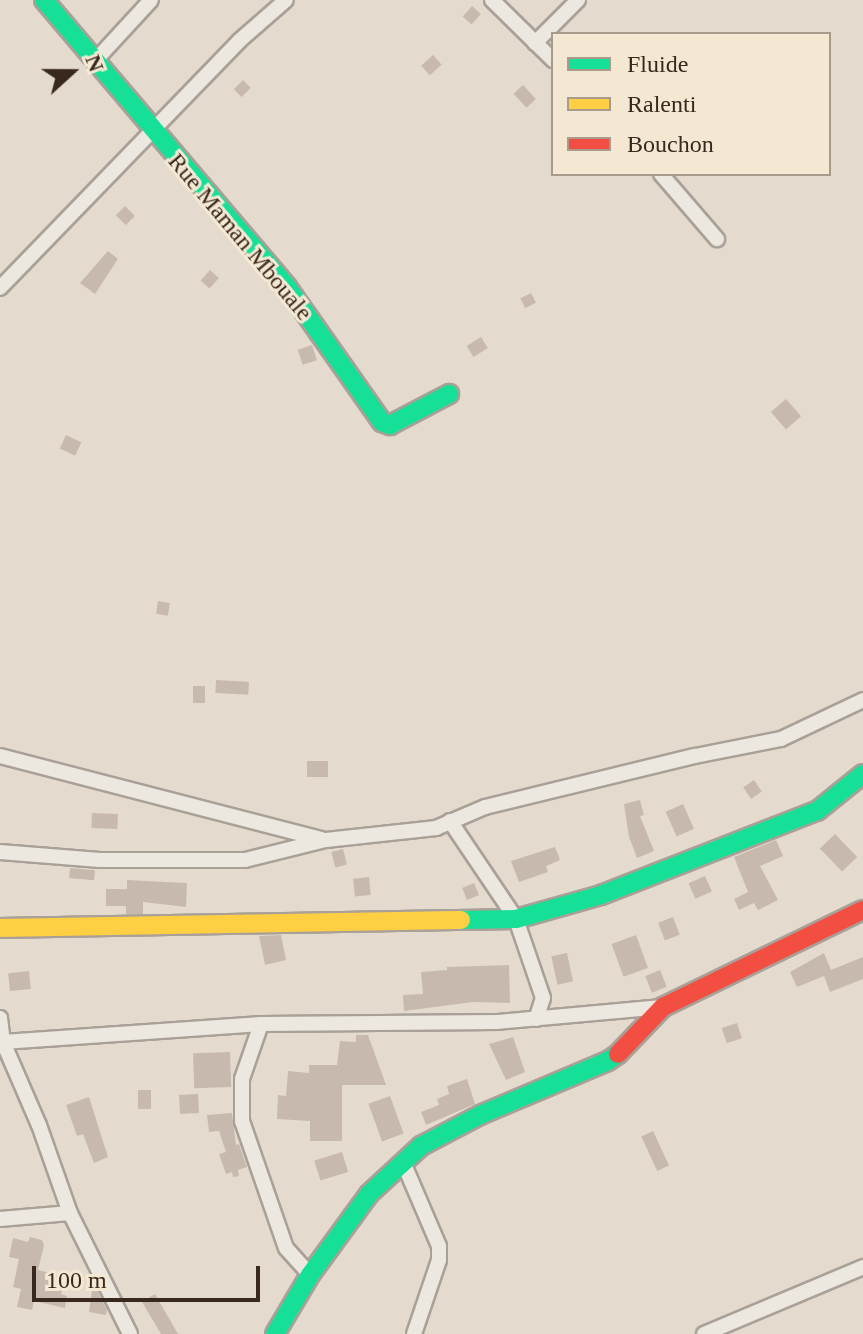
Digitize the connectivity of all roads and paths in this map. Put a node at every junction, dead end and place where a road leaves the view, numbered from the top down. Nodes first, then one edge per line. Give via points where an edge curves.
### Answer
1 (44, 0) edge
2 (151, 0) edge
3 (286, 0) edge
4 (492, 0) edge
5 (578, 0) edge
6 (535, 43) junction
7 (551, 58) edge
8 (94, 62) junction
9 (152, 132) junction
10 (663, 176) edge
11 (717, 239) dead end
12 (0, 288) edge
13 (449, 394) dead end
14 (863, 700) edge
15 (863, 710) edge
16 (842, 712) junction
17 (0, 756) edge
18 (863, 774) edge
19 (450, 821) junction
20 (326, 840) junction
21 (0, 852) edge
22 (863, 910) edge
23 (516, 919) junction
24 (0, 928) edge
25 (663, 1007) junction
26 (0, 1018) edge
27 (536, 1019) junction
28 (261, 1024) junction
29 (3, 1042) junction
30 (403, 1162) junction
31 (70, 1213) junction
32 (0, 1219) edge
33 (863, 1267) edge
34 (310, 1275) junction
35 (130, 1334) edge
36 (275, 1334) edge
37 (414, 1334) edge
38 (704, 1334) edge

1 - 8 street, Rue Maman Mbouale
2 - 8 street
3 - 9 street
4 - 6 street
5 - 6 street
6 - 7 street
8 - 9 street, Rue Maman Mbouale
9 - 12 street
9 - 13 street, Rue Maman Mbouale via 287,287 382,422 390,425
10 - 11 street
14 - 16 street
15 - 16 street
16 - 19 street via 781,739 485,807
17 - 20 street
18 - 23 street via 801,818 601,895
19 - 20 street via 436,828
19 - 23 street
20 - 21 street via 230,861 100,860
22 - 25 street
23 - 24 street
23 - 27 street via 543,998
25 - 27 street
25 - 30 street via 608,1061 459,1125
26 - 29 street
27 - 28 street
28 - 29 street
28 - 34 street via 242,1079 242,1121 286,1248
29 - 31 street
30 - 34 street via 369,1194
30 - 37 street via 439,1246
31 - 32 street
31 - 35 street
33 - 38 street
34 - 36 street

